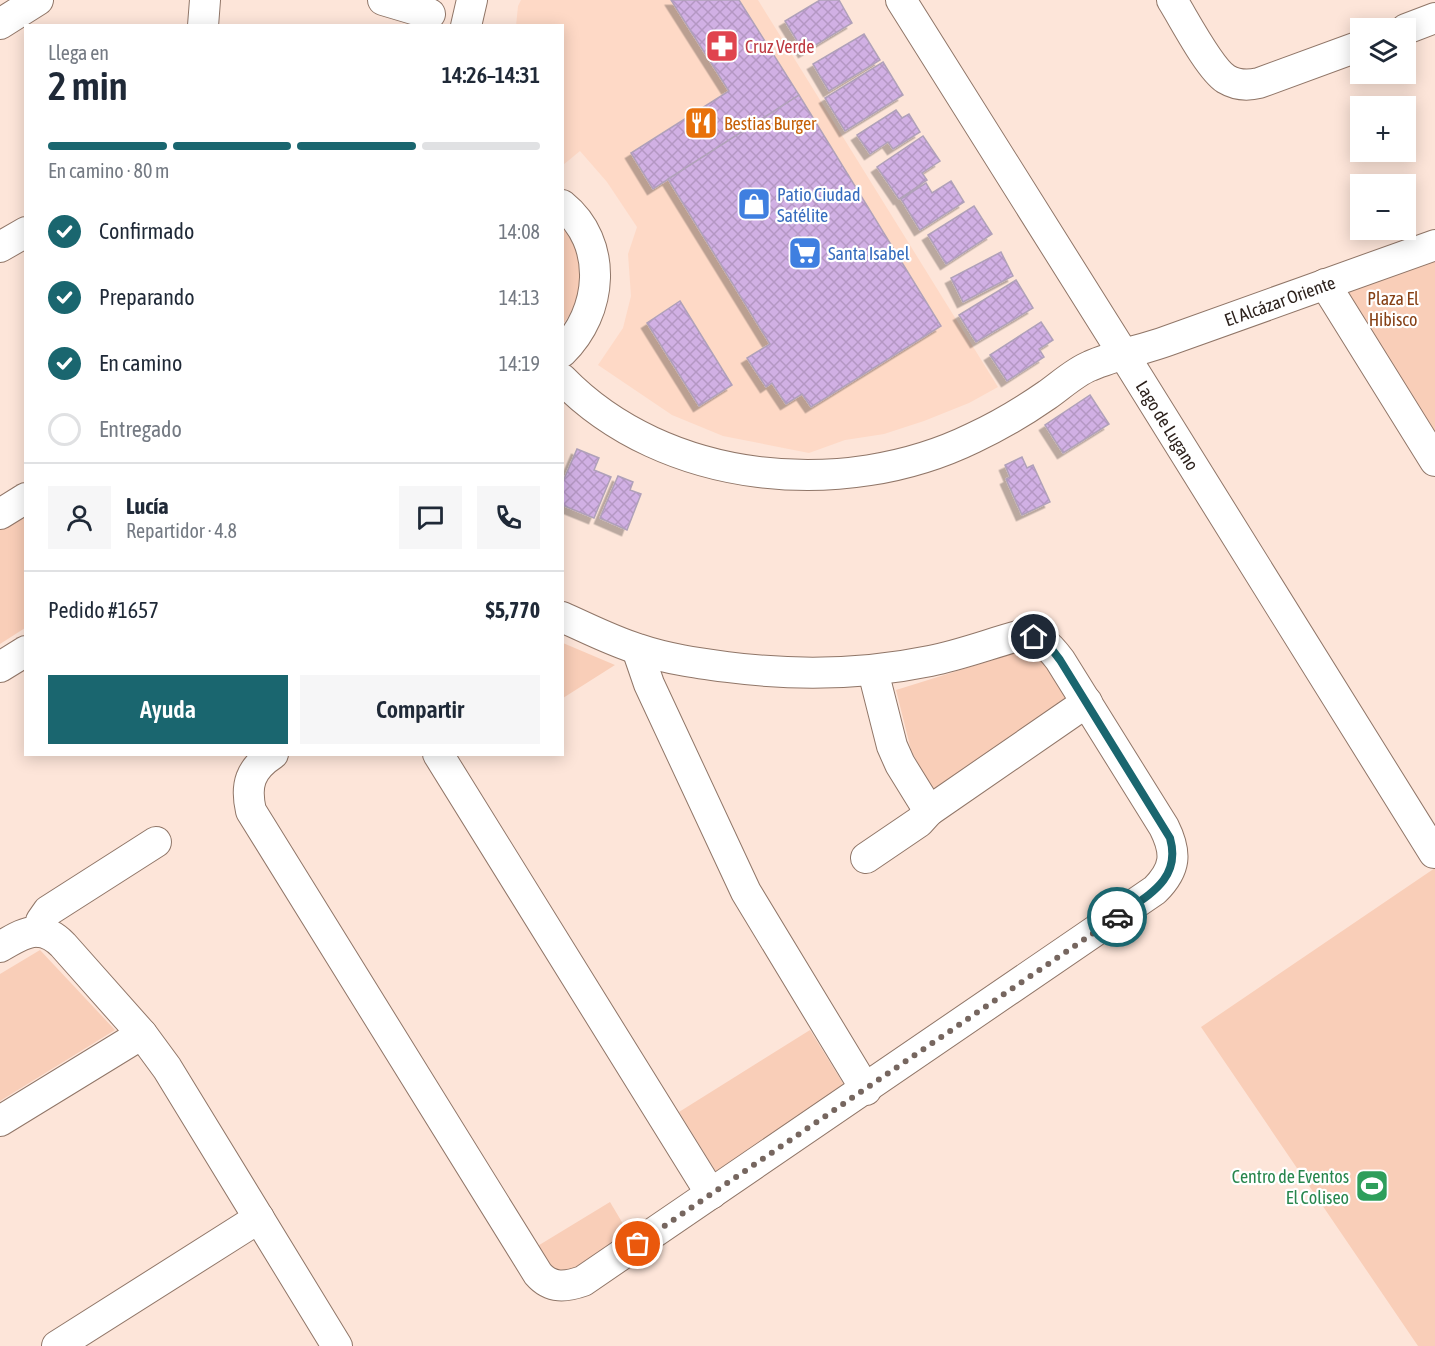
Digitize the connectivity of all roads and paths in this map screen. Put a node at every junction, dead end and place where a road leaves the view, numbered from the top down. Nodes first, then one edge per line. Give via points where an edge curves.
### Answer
1 (38, 0) edge
2 (205, 0) edge
3 (383, 0) edge
4 (472, 0) edge
5 (901, 0) edge
6 (1172, 0) edge
7 (431, 13) edge
8 (1435, 20) edge
9 (0, 24) edge
10 (203, 24) edge
11 (466, 24) edge
12 (1416, 26) edge
13 (1350, 50) edge
14 (564, 207) edge
15 (24, 233) edge
16 (1435, 245) edge
17 (0, 247) edge
18 (1325, 284) junction
19 (564, 350) edge
20 (1124, 355) junction
21 (564, 381) edge
22 (1435, 461) edge
23 (24, 499) edge
24 (0, 514) edge
25 (564, 618) edge
26 (637, 649) junction
27 (24, 652) edge
28 (0, 667) edge
29 (873, 670) junction
30 (1087, 702) junction
31 (270, 756) edge
32 (439, 756) edge
33 (929, 811) junction
34 (156, 842) dead end
35 (1434, 853) edge
36 (866, 858) dead end
37 (40, 932) junction
38 (0, 947) edge
39 (142, 1034) junction
40 (866, 1090) junction
41 (0, 1121) edge
42 (711, 1194) junction
43 (259, 1218) junction
44 (57, 1346) edge
45 (337, 1346) edge

1 - 9 street
2 - 10 street
3 - 7 street
4 - 11 street
5 - 20 street, Lago de Lugano
6 - 13 street via 1218,72 1234,83 1259,83
8 - 12 street
14 - 19 street via 587,236 596,271 585,323
15 - 17 street
16 - 18 street, El Alcázar Oriente
18 - 20 street, El Alcázar Oriente
18 - 22 street
20 - 21 street, El Alcázar Oriente via 1088,366 1003,422 946,450 891,466 828,475 761,474 695,458 634,432 597,409
20 - 35 street, Lago de Lugano
23 - 24 street
25 - 26 street
26 - 29 street via 757,672 840,674
26 - 40 street via 649,684 746,892
27 - 28 street
29 - 30 street via 933,660 1026,636 1047,643
29 - 33 street via 892,746
30 - 33 street
30 - 40 street via 1170,838 1173,861 1169,873 1155,890
31 - 42 street via 260,763 252,777 248,796 251,811 544,1281 557,1286 583,1281
32 - 42 street
33 - 36 street
34 - 37 street via 48,911
37 - 38 street via 20,935
37 - 39 street via 52,935 63,945
39 - 41 street
39 - 43 street via 168,1068
40 - 42 street
43 - 44 street
43 - 45 street

